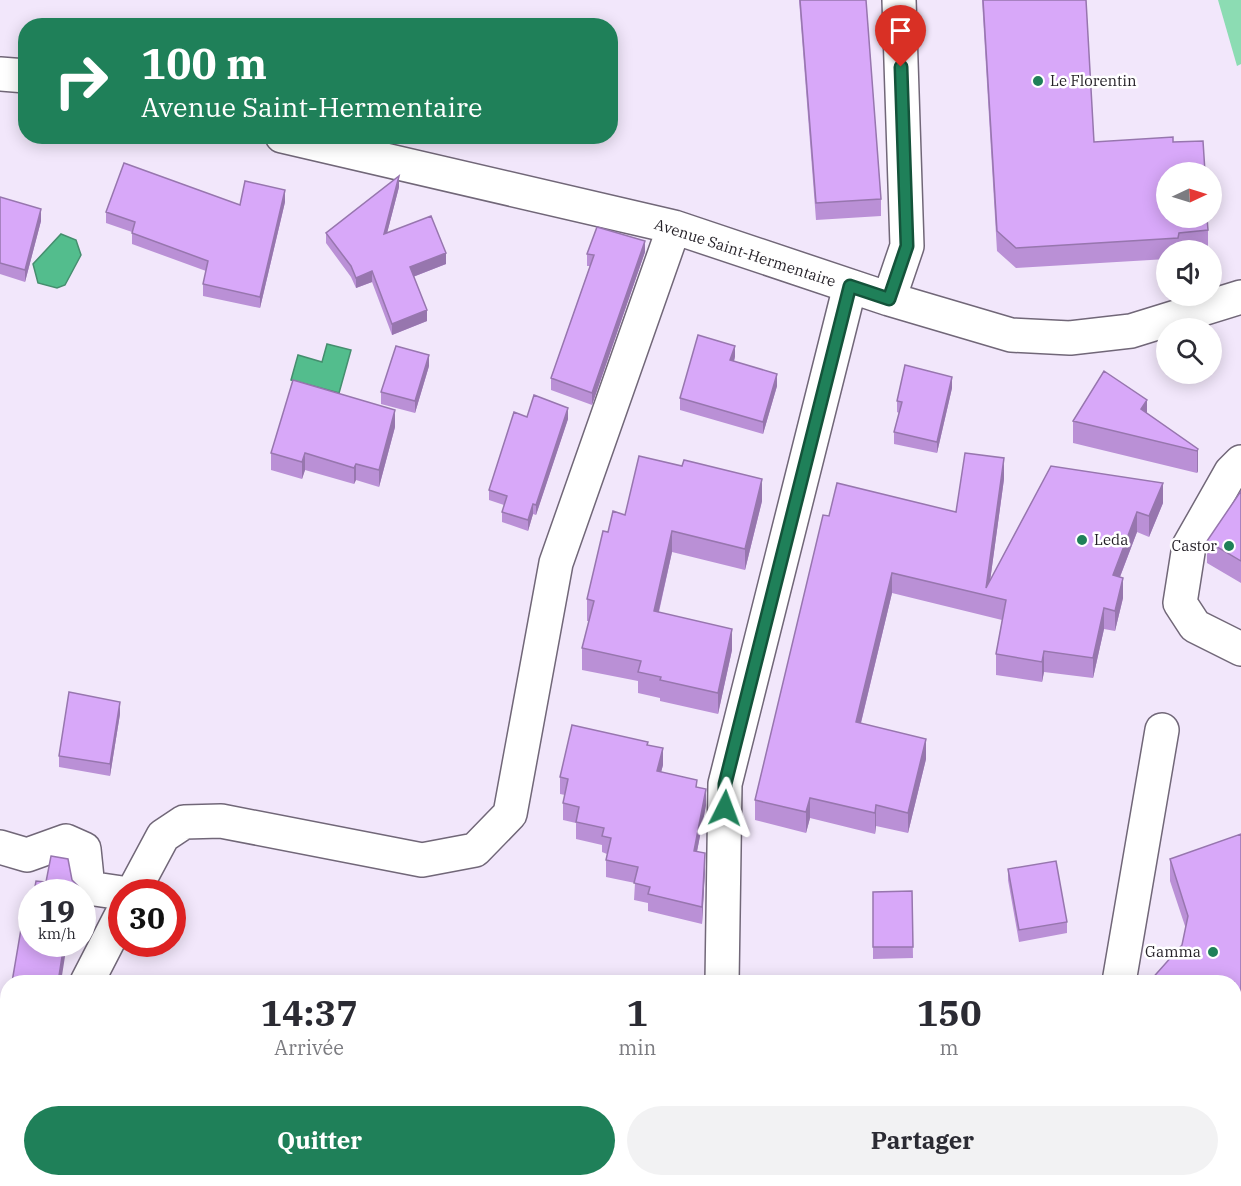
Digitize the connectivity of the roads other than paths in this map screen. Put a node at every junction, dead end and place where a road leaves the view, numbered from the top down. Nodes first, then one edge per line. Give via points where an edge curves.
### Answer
1 (899, 0) edge
2 (0, 74) edge
3 (18, 75) edge
4 (316, 144) edge
5 (674, 227) junction
6 (850, 286) junction
7 (1241, 297) edge
8 (889, 299) junction
9 (1241, 462) edge
10 (1241, 649) edge
11 (1162, 730) dead end
12 (0, 847) edge
13 (140, 879) edge
14 (108, 891) edge
15 (108, 942) edge
16 (91, 975) edge
17 (722, 975) edge
18 (1120, 975) edge

1 - 8 street via 907,246
2 - 3 street
4 - 5 street, Avenue Saint-Hermentaire
5 - 6 street, Avenue Saint-Hermentaire
5 - 13 street via 556,563 510,814 475,850 422,860 221,821 184,822 163,836
6 - 8 street, Avenue Saint-Hermentaire
6 - 17 street via 725,784
7 - 8 street, Avenue Saint-Hermentaire via 1131,331 1070,338 1011,335
9 - 10 street via 1231,472 1189,546 1180,603 1196,626
11 - 18 street
12 - 14 street via 27,855 66,841 84,849 88,888
15 - 16 street

